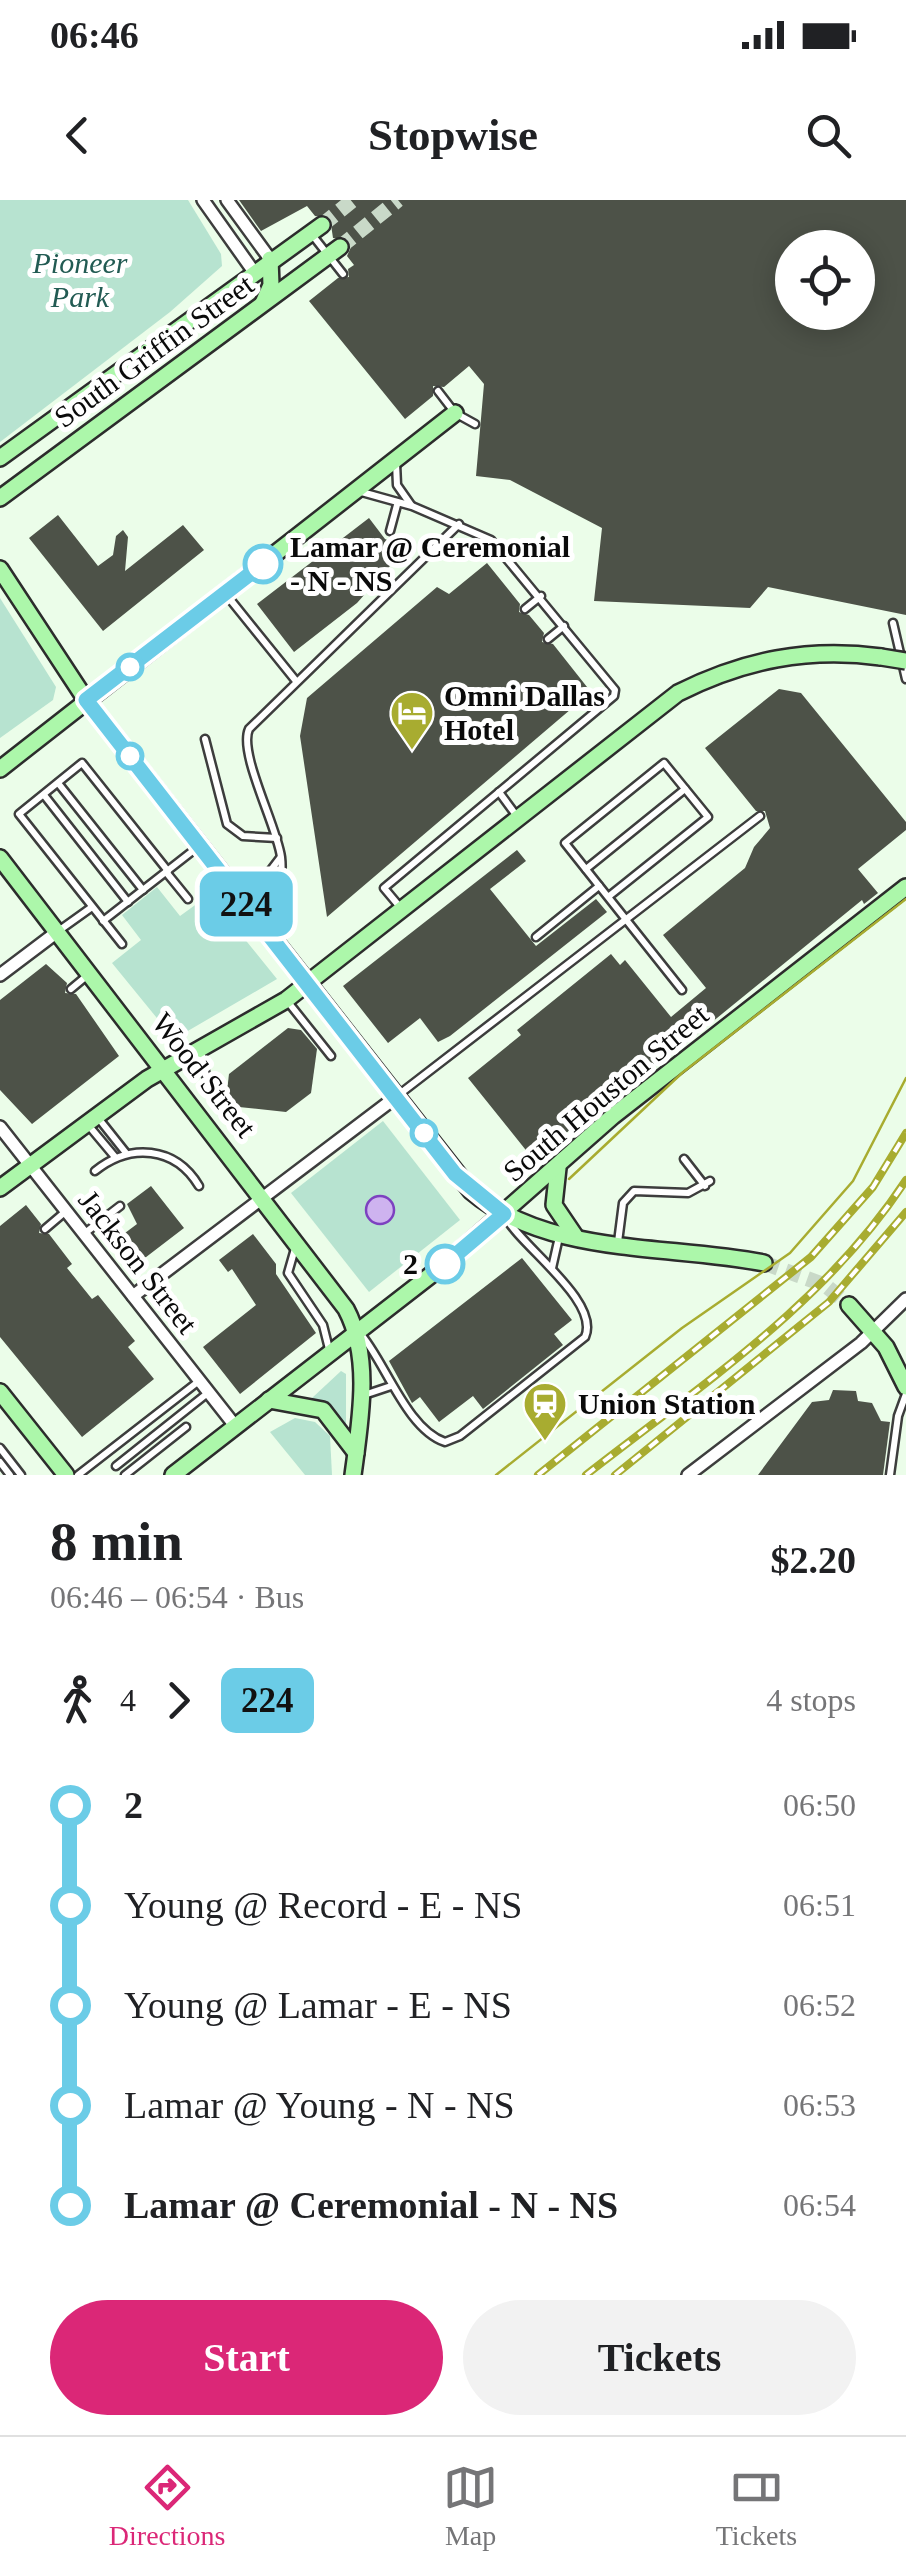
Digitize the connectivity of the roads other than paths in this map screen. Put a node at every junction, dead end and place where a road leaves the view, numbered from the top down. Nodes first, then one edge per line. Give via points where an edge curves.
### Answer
1 (203, 200) edge
2 (228, 200) edge
3 (316, 229) joint
4 (334, 251) junction
5 (270, 259) junction
6 (254, 272) junction
7 (343, 274) dead end
8 (262, 306) junction
9 (170, 333) junction
10 (191, 359) junction
11 (438, 392) dead end
12 (455, 413) junction
13 (475, 424) dead end
14 (0, 458) edge
15 (396, 460) junction
16 (357, 491) junction
17 (0, 498) edge
18 (397, 505) junction
19 (412, 506) junction
20 (458, 524) junction
21 (390, 531) dead end
22 (0, 569) edge
23 (225, 593) junction
24 (540, 596) junction
25 (525, 610) dead end
26 (892, 622) dead end
27 (564, 626) junction
28 (548, 639) dead end
29 (906, 661) edge
30 (906, 679) edge
31 (296, 682) junction
32 (86, 700) junction
33 (206, 739) dead end
34 (0, 768) edge
35 (58, 783) junction
36 (685, 789) junction
37 (498, 792) junction
38 (44, 795) junction
39 (517, 816) junction
40 (760, 816) dead end
41 (276, 838) junction
42 (199, 846) junction
43 (281, 857) junction
44 (0, 858) edge
45 (586, 869) junction
46 (167, 872) junction
47 (599, 886) junction
48 (906, 886) edge
49 (234, 889) junction
50 (142, 890) junction
51 (608, 897) junction
52 (188, 899) dead end
53 (128, 902) junction
54 (92, 907) junction
55 (400, 907) junction
56 (626, 919) junction
57 (103, 921) junction
58 (266, 930) junction
59 (58, 932) junction
60 (536, 936) dead end
61 (122, 944) dead end
62 (2, 971) edge
63 (90, 974) junction
64 (307, 984) junction
65 (72, 989) dead end
66 (682, 990) dead end
67 (286, 1000) junction
68 (200, 1048) junction
69 (331, 1056) dead end
70 (165, 1069) junction
71 (396, 1097) junction
72 (90, 1118) junction
73 (243, 1123) dead end
74 (0, 1127) edge
75 (126, 1153) junction
76 (115, 1158) junction
77 (684, 1159) dead end
78 (30, 1165) junction
79 (558, 1168) junction
80 (95, 1171) dead end
81 (198, 1186) dead end
82 (0, 1188) edge
83 (264, 1198) junction
84 (120, 1206) dead end
85 (66, 1212) junction
86 (504, 1214) junction
87 (45, 1229) dead end
88 (84, 1234) junction
89 (568, 1236) junction
90 (618, 1243) junction
91 (297, 1244) junction
92 (764, 1263) tunnel mouth
93 (552, 1270) junction
94 (133, 1296) junction
95 (906, 1299) edge
96 (849, 1305) tunnel mouth
97 (358, 1330) junction
98 (874, 1332) junction
99 (330, 1351) junction
100 (200, 1380) junction
101 (391, 1386) junction
102 (906, 1391) edge
103 (0, 1392) edge
104 (209, 1392) junction
105 (362, 1396) junction
106 (269, 1400) junction
107 (236, 1426) junction
108 (186, 1427) dead end
109 (0, 1448) edge
110 (356, 1452) junction
111 (0, 1462) edge
112 (116, 1466) dead end
113 (62, 1473) edge
114 (10, 1475) edge
115 (21, 1475) edge
116 (78, 1475) edge
117 (124, 1475) edge
118 (173, 1475) edge
119 (353, 1475) edge
120 (688, 1475) edge
121 (890, 1475) edge

1 - 6 street
2 - 5 street
3 - 4 lane
3 - 5 main road, South Griffin Street
4 - 7 lane
4 - 8 main road, South Griffin Street
5 - 6 main road, South Griffin Street
5 - 8 main road via 271,286
6 - 9 main road, South Griffin Street
8 - 10 main road, South Griffin Street
9 - 10 main road
9 - 14 main road, South Griffin Street
10 - 17 main road, South Griffin Street
11 - 12 lane
12 - 13 lane
12 - 15 main road
15 - 16 main road
15 - 19 lane via 397,486
16 - 18 lane
16 - 23 main road
18 - 19 lane
18 - 21 lane
19 - 20 lane
20 - 24 lane via 505,552
20 - 31 lane
22 - 32 main road
23 - 31 lane
23 - 32 main road
24 - 25 lane
24 - 27 lane
26 - 30 lane
27 - 28 lane
27 - 37 lane via 614,696
29 - 39 main road, bridge via 849,653 781,656 716,675 678,693
31 - 41 lane via 245,739
32 - 34 main road
32 - 42 main road
33 - 41 lane via 227,824 243,836
35 - 38 lane
35 - 46 lane via 82,763
35 - 50 lane
36 - 45 lane
36 - 45 lane via 664,763 579,831 565,843
36 - 51 lane via 708,817
37 - 39 lane
37 - 55 lane via 384,888
38 - 53 lane
38 - 54 lane via 18,814
39 - 55 main road
40 - 56 lane
41 - 43 lane
42 - 46 lane
42 - 49 main road
43 - 49 lane via 266,876
43 - 58 lane via 279,893
44 - 59 main road, Wood Street
45 - 47 lane
46 - 50 lane
46 - 52 lane
47 - 51 lane
47 - 60 lane
48 - 79 main road, South Houston Street via 613,1116
49 - 58 main road
50 - 53 lane
51 - 56 lane
53 - 57 lane
54 - 57 lane
54 - 59 lane
55 - 64 main road
56 - 66 lane
56 - 71 lane
57 - 61 lane
58 - 64 main road
59 - 62 street
59 - 63 main road, Wood Street
63 - 65 lane
63 - 70 main road, Wood Street
64 - 67 main road
64 - 71 main road
67 - 68 main road
67 - 69 lane
68 - 70 main road
68 - 73 lane via 206,1076
70 - 72 main road
70 - 83 main road, Wood Street
71 - 83 street
71 - 86 main road via 455,1174
72 - 75 lane
72 - 76 lane
72 - 78 main road
74 - 78 street, Jackson Street
75 - 76 lane
75 - 81 lane via 165,1155
76 - 80 lane
77 - 90 lane via 707,1184 688,1193 634,1190 623,1203
78 - 82 main road
78 - 85 street, Jackson Street
79 - 86 main road, South Houston Street
79 - 89 main road via 554,1206
83 - 91 main road, Wood Street
83 - 94 street
84 - 88 lane
85 - 87 lane
85 - 88 street, Jackson Street
86 - 89 main road
86 - 93 lane via 515,1236
86 - 97 main road, South Houston Street
88 - 94 street, Jackson Street
89 - 90 main road
89 - 93 lane
90 - 92 main road
91 - 97 main road, Wood Street
91 - 99 lane via 288,1274 323,1325
93 - 101 lane via 586,1314 588,1332 460,1436 445,1442 434,1436
94 - 100 street, Jackson Street
95 - 98 street
96 - 98 main road
97 - 99 main road, South Houston Street
97 - 101 lane
97 - 105 main road
98 - 102 main road
98 - 120 street
99 - 106 main road, South Houston Street
100 - 104 street, Jackson Street
100 - 116 lane
101 - 105 lane
102 - 121 lane
103 - 113 main road
104 - 107 street, Jackson Street
104 - 112 lane
105 - 110 main road
106 - 107 main road, South Houston Street
106 - 110 main road via 322,1410
107 - 118 main road, South Houston Street
108 - 117 lane
109 - 115 lane
110 - 119 main road
111 - 114 lane

